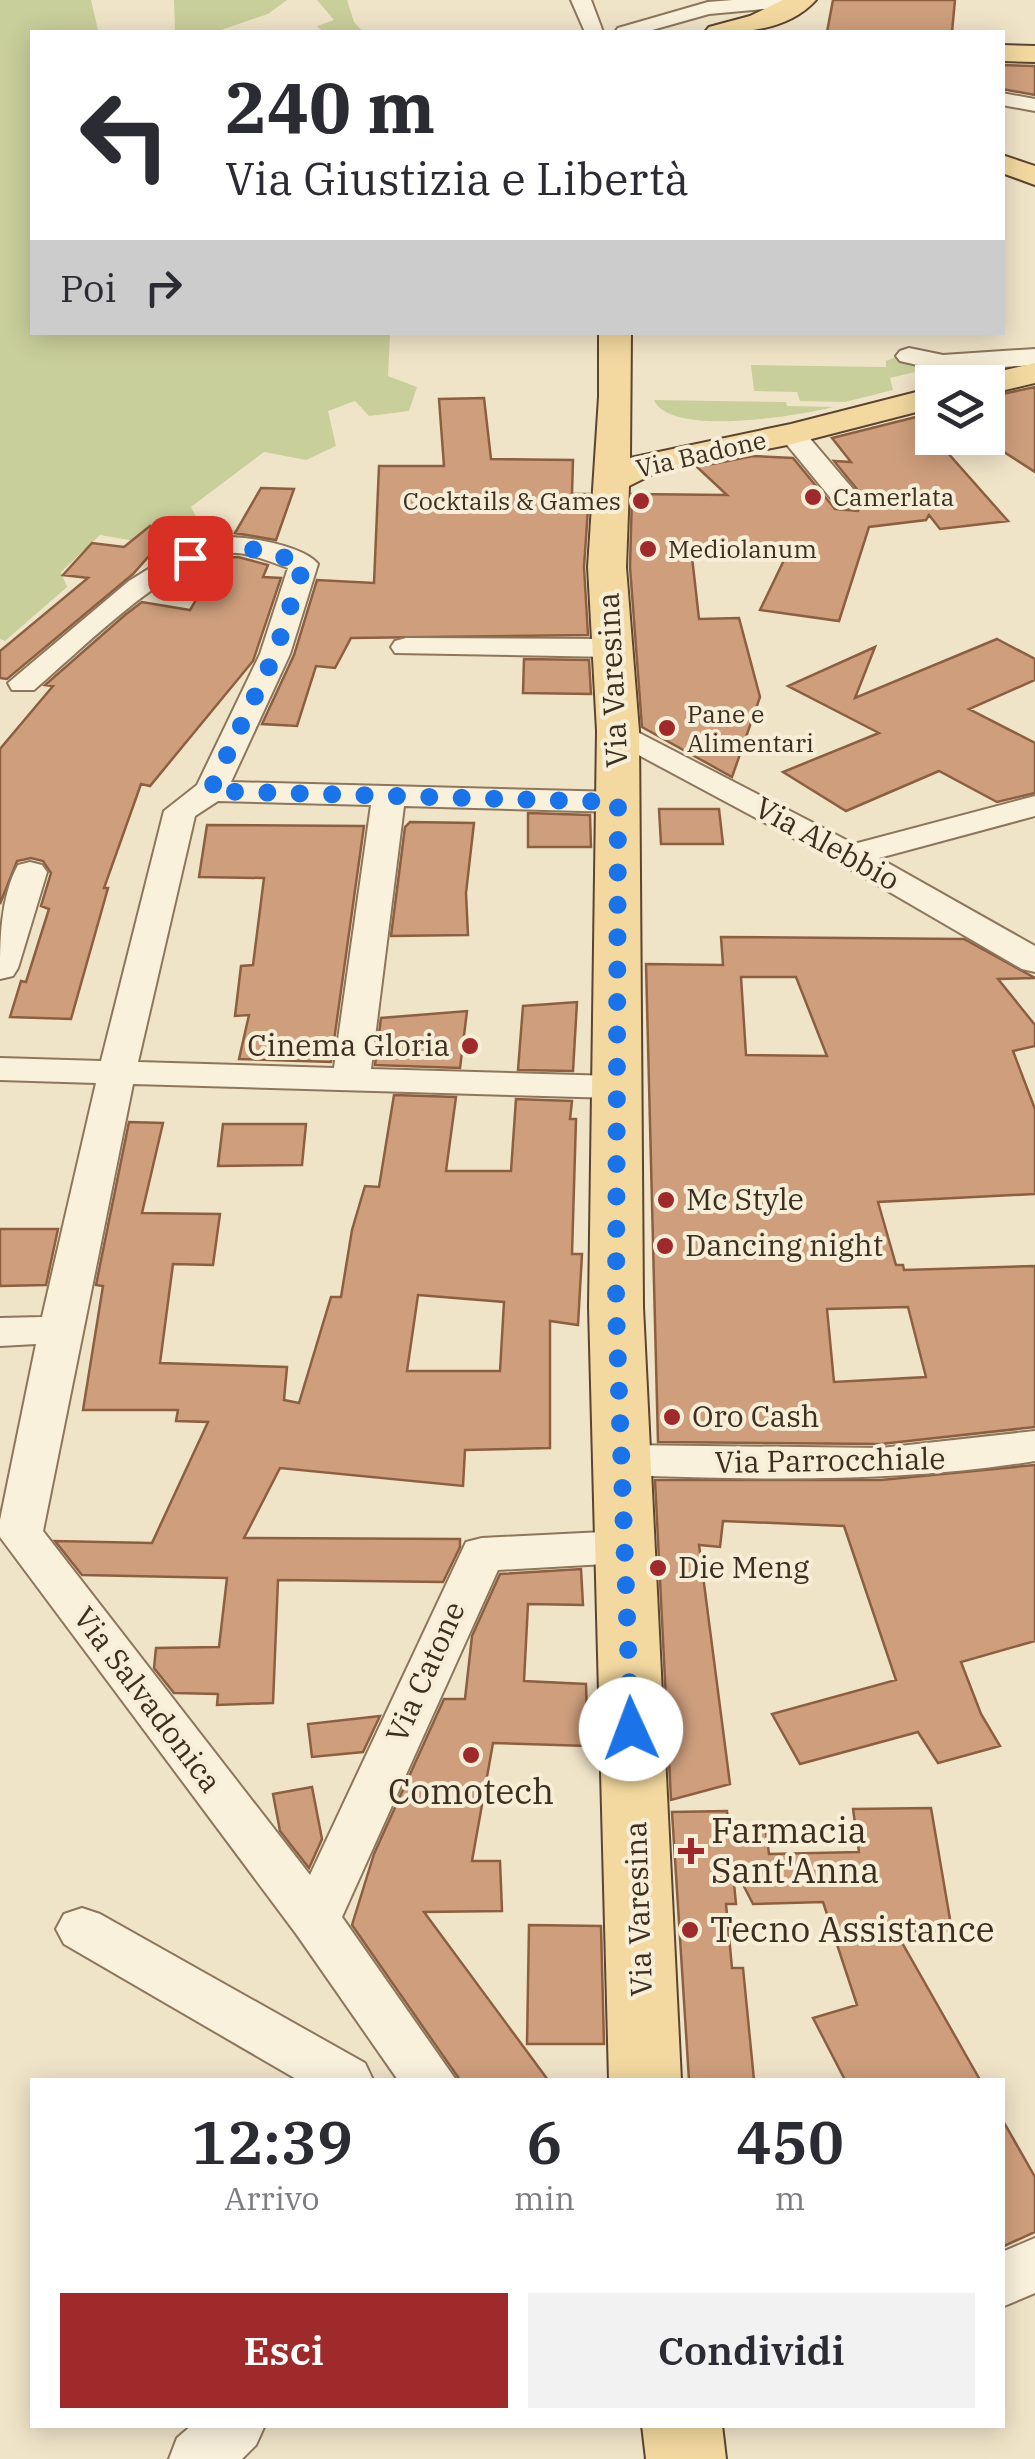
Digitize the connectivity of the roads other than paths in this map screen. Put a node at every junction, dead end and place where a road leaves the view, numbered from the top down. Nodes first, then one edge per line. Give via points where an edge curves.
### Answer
1 (582, 0) edge
2 (801, 0) edge
3 (748, 4) junction
4 (593, 30) edge
5 (632, 30) edge
6 (653, 30) edge
7 (685, 30) edge
8 (726, 30) edge
9 (792, 30) edge
10 (1005, 53) edge
11 (1035, 54) edge
12 (1005, 100) edge
13 (1035, 105) edge
14 (1005, 164) edge
15 (1035, 176) edge
16 (620, 335) edge
17 (910, 356) dead end
18 (1035, 357) edge
19 (954, 365) edge
20 (1005, 368) edge
21 (1005, 372) edge
22 (1035, 373) edge
23 (915, 391) edge
24 (640, 417) junction
25 (829, 424) junction
26 (792, 434) junction
27 (612, 480) junction
28 (848, 501) dead end
29 (406, 647) dead end
30 (612, 648) junction
31 (23, 683) dead end
32 (618, 731) junction
33 (210, 791) junction
34 (389, 795) junction
35 (618, 802) junction
36 (1035, 806) edge
37 (850, 855) junction
38 (30, 872) dead end
39 (1035, 960) edge
40 (0, 968) edge
41 (0, 1069) edge
42 (114, 1072) junction
43 (352, 1076) junction
44 (614, 1087) junction
45 (58, 1330) junction
46 (0, 1332) edge
47 (1035, 1446) edge
48 (623, 1460) junction
49 (623, 1547) junction
50 (315, 1920) junction
51 (82, 1929) dead end
52 (343, 2078) edge
53 (428, 2078) edge
54 (646, 2078) edge
55 (1035, 2264) edge
56 (1005, 2279) edge
57 (682, 2428) edge
58 (686, 2459) edge

1 - 4 street
2 - 3 street
2 - 8 main road
2 - 9 main road
3 - 5 street
3 - 6 street
3 - 7 street
10 - 11 main road
12 - 13 street
14 - 15 main road
16 - 24 main road, Via Varesina
17 - 19 street
18 - 20 street
21 - 22 main road
23 - 25 main road, Via Badone
24 - 25 main road, Via Badone via 743,432
24 - 27 main road, Via Varesina
25 - 26 main road, Via Badone
26 - 27 main road, Via Badone via 651,461
26 - 28 street, Via Badone
27 - 30 main road, Via Varesina
29 - 30 street
30 - 32 main road, Via Varesina
31 - 33 street, Via Salvadonica via 165,570 216,546 304,564 275,654
32 - 35 main road, Via Varesina
32 - 37 street, Via Alebbio
33 - 34 street
33 - 42 street, Via Salvadonica via 180,811
34 - 35 street
34 - 43 street
35 - 44 main road, Via Varesina
36 - 37 street
37 - 39 street, Via Alebbio
38 - 40 street
41 - 42 street
42 - 43 street
42 - 45 street, Via Salvadonica
43 - 44 street
44 - 48 main road, Via Varesina
45 - 46 street
45 - 50 street, Via Salvadonica via 20,1533
47 - 48 street, Via Parrocchiale via 967,1459 854,1467
48 - 49 main road, Via Varesina
49 - 50 street, Via Catone via 482,1554
49 - 54 main road, Via Varesina
50 - 53 street, Via Salvadonica
51 - 52 street
55 - 56 street
57 - 58 main road

